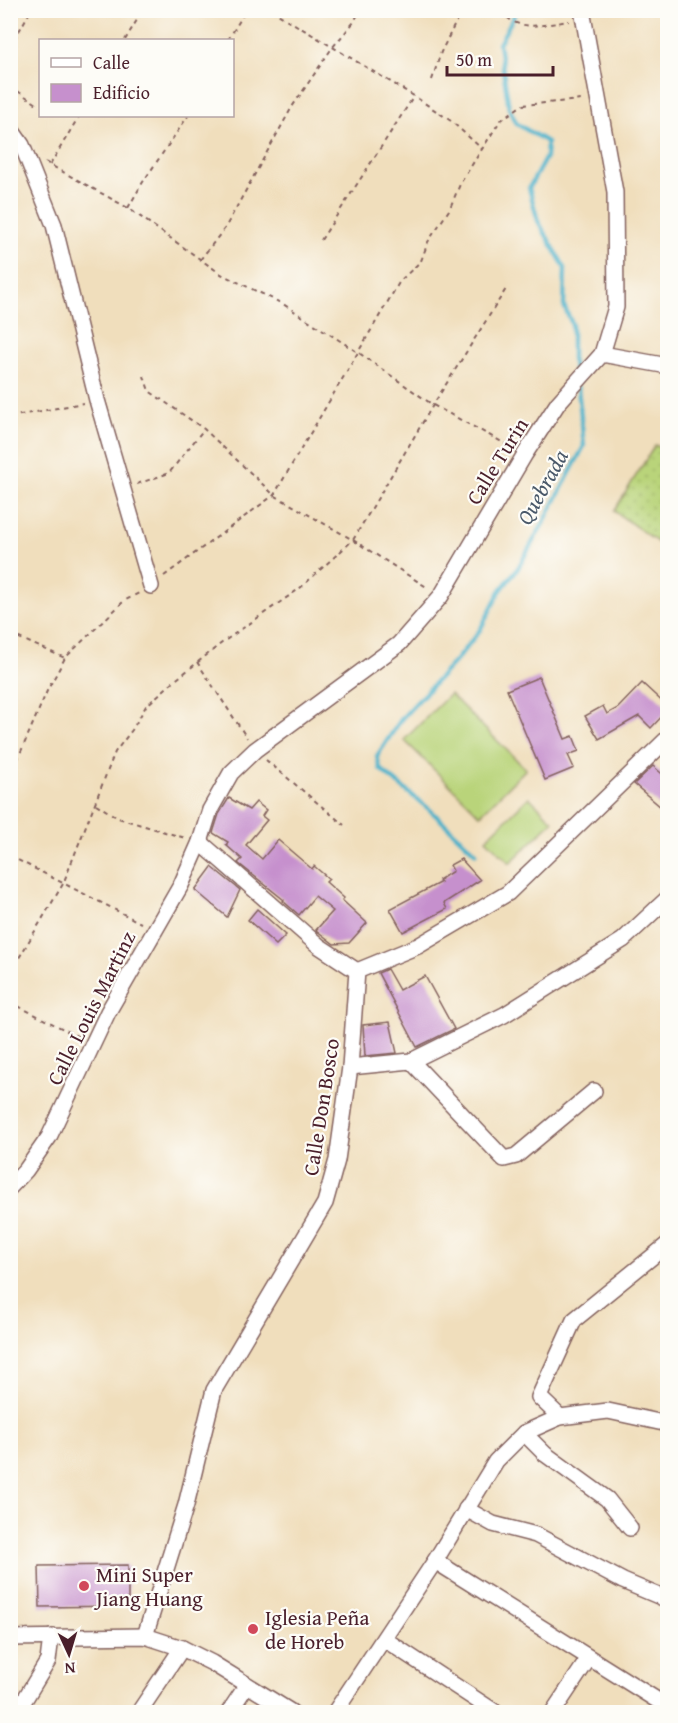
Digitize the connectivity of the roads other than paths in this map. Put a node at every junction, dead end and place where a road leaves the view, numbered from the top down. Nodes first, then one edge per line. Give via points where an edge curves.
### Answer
1 (583, 15) edge
2 (10, 128) edge
3 (602, 354) junction
4 (668, 366) edge
5 (151, 586) road end
6 (668, 738) edge
7 (200, 842) junction
8 (668, 897) edge
9 (357, 971) junction
10 (411, 1061) junction
11 (351, 1067) junction
12 (594, 1091) dead end
13 (10, 1187) edge
14 (668, 1244) edge
15 (560, 1417) junction
16 (668, 1424) edge
17 (524, 1433) junction
18 (466, 1509) junction
19 (630, 1528) dead end
20 (435, 1561) junction
21 (668, 1600) edge
22 (145, 1636) junction
23 (51, 1637) junction
24 (10, 1638) edge
25 (384, 1639) junction
26 (182, 1648) junction
27 (589, 1658) junction
28 (247, 1685) junction
29 (668, 1707) edge
30 (17, 1713) edge
31 (139, 1713) edge
32 (229, 1713) edge
33 (291, 1713) edge
34 (335, 1713) edge
35 (495, 1713) edge
36 (553, 1713) edge

1 - 3 street, Calle Turin via 615,192 616,307
2 - 5 street via 24,150 54,225 97,400
3 - 4 street
3 - 7 street, Calle Turin via 558,403 441,596 399,644 255,750 231,773 210,810
6 - 9 street via 508,893 418,946
7 - 9 street via 319,946
7 - 13 street, Calle Louis Martinz via 181,885 108,1012 49,1137
8 - 10 street via 623,940 504,1015
9 - 11 street, Calle Don Bosco
10 - 11 street
10 - 12 street via 504,1159 516,1156
11 - 22 street, Calle Don Bosco via 337,1160 325,1203 214,1390 186,1505
14 - 15 street via 574,1320 539,1397
15 - 16 street via 608,1412
15 - 17 street
17 - 18 street via 496,1461
17 - 19 street via 545,1454 607,1499
18 - 20 street
18 - 21 street via 493,1524 536,1535
20 - 25 street
20 - 27 street
22 - 23 street
22 - 26 street
23 - 24 street
23 - 30 street via 48,1661
25 - 34 street
25 - 35 street
26 - 28 street
26 - 31 street
27 - 29 street
27 - 36 street
28 - 32 street
28 - 33 street

